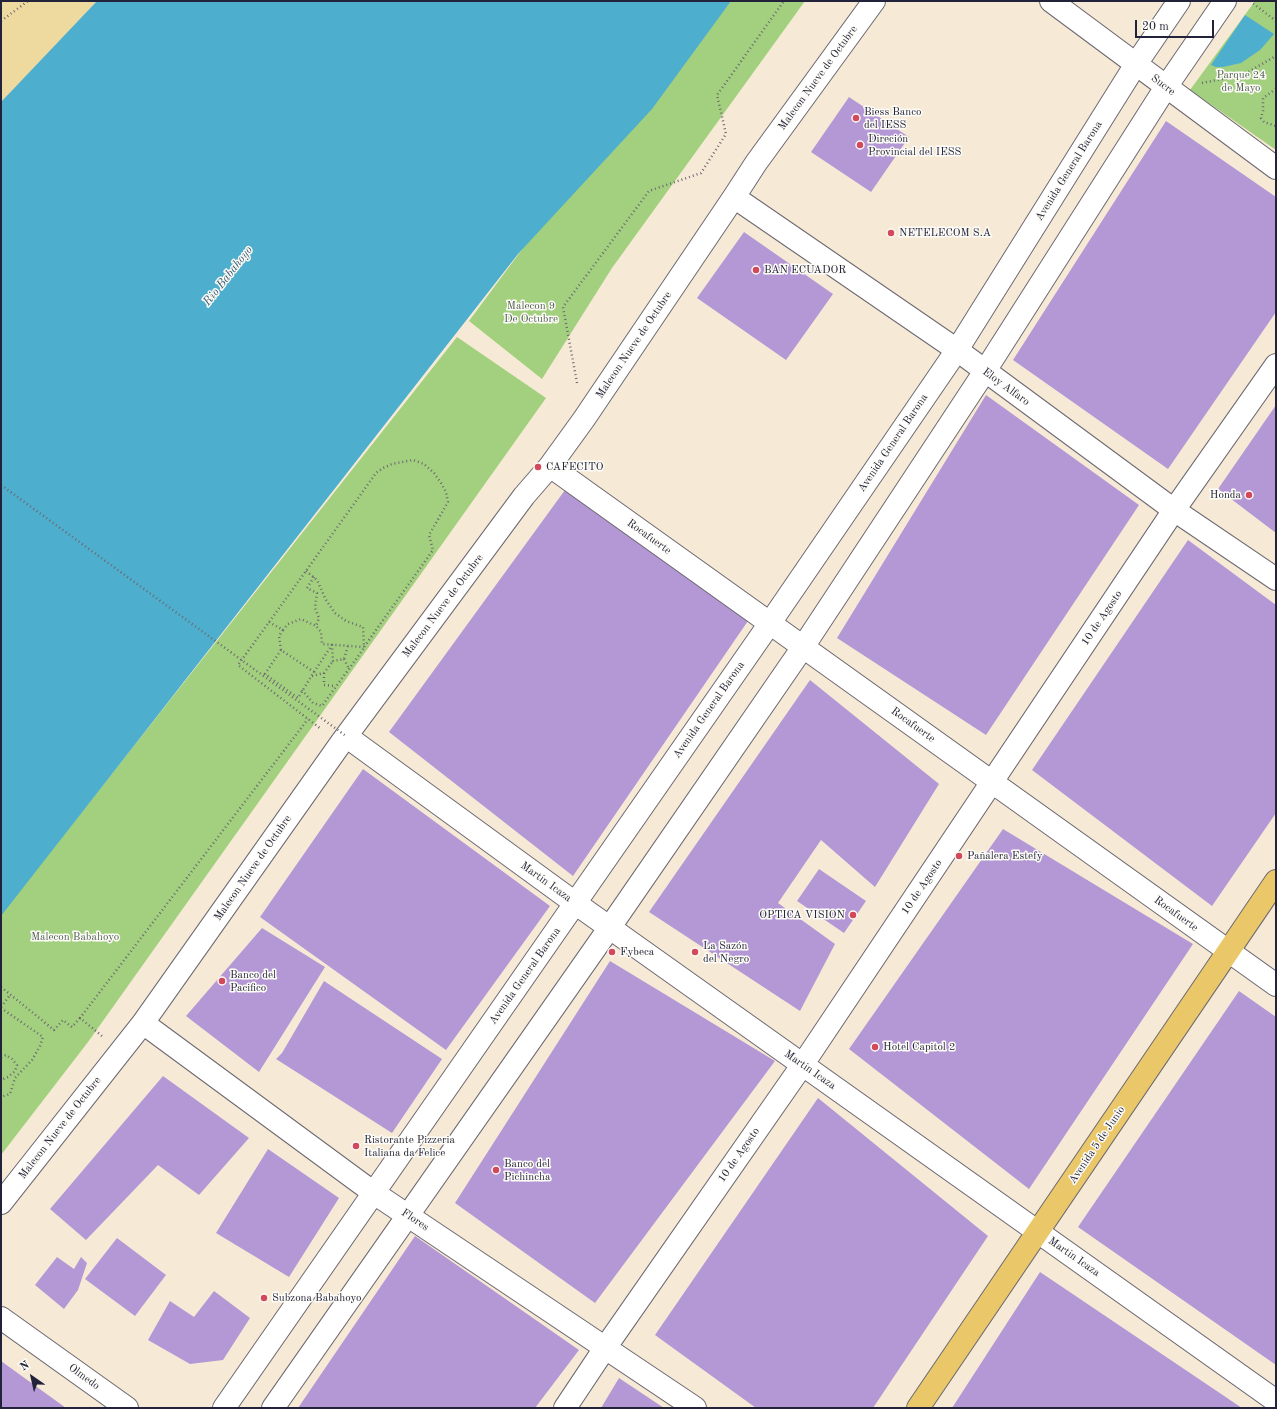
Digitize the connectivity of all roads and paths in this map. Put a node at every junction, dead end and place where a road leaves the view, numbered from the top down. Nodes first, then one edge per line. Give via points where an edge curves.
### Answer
1 (28, 1) edge
2 (784, 1) edge
3 (874, 1) edge
4 (1051, 1) edge
5 (1179, 1) edge
6 (1224, 1) edge
7 (1250, 1) edge
8 (1, 21) edge
9 (1276, 21) edge
10 (1276, 56) edge
11 (1136, 64) junction
12 (1166, 87) junction
13 (1276, 89) edge
14 (1276, 126) edge
15 (1276, 168) edge
16 (734, 197) junction
17 (957, 350) junction
18 (1276, 365) edge
19 (985, 371) junction
20 (584, 419) junction
21 (550, 466) junction
22 (1, 485) edge
23 (1174, 510) junction
24 (306, 571) junction
25 (314, 577) junction
26 (1276, 579) edge
27 (269, 622) junction
28 (770, 623) junction
29 (316, 626) junction
30 (283, 630) junction
31 (332, 645) junction
32 (348, 646) junction
33 (364, 647) junction
34 (803, 647) junction
35 (281, 650) junction
36 (344, 659) junction
37 (333, 661) junction
38 (349, 669) junction
39 (314, 672) junction
40 (324, 673) junction
41 (311, 676) junction
42 (336, 686) junction
43 (302, 690) junction
44 (308, 719) junction
45 (344, 740) junction
46 (992, 782) junction
47 (1276, 882) edge
48 (575, 903) junction
49 (610, 927) junction
50 (1228, 952) junction
51 (1276, 985) edge
52 (1, 987) edge
53 (10, 995) junction
54 (1, 1007) edge
55 (80, 1018) junction
56 (143, 1022) junction
57 (120, 1051) junction
58 (1, 1056) edge
59 (803, 1064) junction
60 (1, 1080) edge
61 (1, 1097) edge
62 (374, 1193) junction
63 (1, 1203) edge
64 (408, 1216) junction
65 (1038, 1232) junction
66 (1, 1318) edge
67 (605, 1348) junction
68 (1276, 1401) edge
69 (127, 1408) edge
70 (224, 1408) edge
71 (273, 1408) edge
72 (565, 1408) edge
73 (694, 1408) edge
74 (918, 1408) edge

1 - 8 path
2 - 20 path via 717,94 726,134 701,172 649,191 563,307
3 - 16 street, Malecon Nueve de Octubre
4 - 11 street, Sucre
5 - 11 street, Avenida General Barona
6 - 12 street
7 - 9 path
10 - 12 path via 1243,75 1212,82
11 - 12 street, Sucre
11 - 17 street, Avenida General Barona
12 - 15 street, Sucre
12 - 19 street
13 - 14 path via 1263,98 1261,118 1264,122
16 - 17 street, Eloy Alfaro
16 - 20 street, Malecon Nueve de Octubre
17 - 19 street, Eloy Alfaro
17 - 28 street, Avenida General Barona
18 - 23 street, 10 de Agosto
19 - 23 street, Eloy Alfaro
19 - 34 street
20 - 21 street, Malecon Nueve de Octubre
21 - 28 street, Rocafuerte
21 - 45 street, Malecon Nueve de Octubre via 524,496
22 - 45 path, bridge
23 - 26 street, Eloy Alfaro
23 - 46 street, 10 de Agosto
24 - 25 path
24 - 27 path
24 - 33 path via 376,473 392,464 413,460 424,464 434,473 446,492 448,502 429,535 434,550
25 - 29 path via 307,588 317,593 315,608 319,618
25 - 33 path via 326,600 336,612 346,621 363,627
27 - 30 path
27 - 44 path via 238,666
28 - 34 street, Rocafuerte
28 - 48 street, Avenida General Barona
29 - 30 path via 301,619 288,624
29 - 31 path via 321,632 322,644
30 - 35 path via 279,636
31 - 32 path
31 - 37 path
31 - 39 path
32 - 33 path
32 - 36 path
33 - 38 path
34 - 46 street, Rocafuerte
34 - 49 street
35 - 39 path
35 - 43 path via 265,674 298,698
36 - 37 path
36 - 38 path
37 - 40 path
38 - 42 path
39 - 41 path
40 - 41 path
40 - 42 path via 324,685
41 - 43 path
42 - 43 path via 322,706 313,703
44 - 45 path
44 - 55 path
45 - 48 street, Martin Icaza
45 - 56 street, Malecon Nueve de Octubre
46 - 50 street, Rocafuerte
46 - 59 street, 10 de Agosto
47 - 50 main road, Avenida 5 de Junio
48 - 49 street, Martin Icaza
48 - 62 street, Avenida General Barona
49 - 59 street, Martin Icaza
49 - 64 street
50 - 51 street, Rocafuerte
50 - 65 main road, Avenida 5 de Junio
52 - 53 path
53 - 54 path
53 - 55 path via 54,1030 63,1020 72,1027
54 - 61 path via 43,1037 32,1060 15,1078 10,1094
55 - 57 path
56 - 57 street, Malecon Nueve de Octubre
56 - 62 street, Flores
57 - 63 street, Malecon Nueve de Octubre
58 - 60 path via 6,1055 17,1065 15,1071
59 - 65 street, Martin Icaza
59 - 67 street, 10 de Agosto
62 - 64 street, Flores
62 - 70 street, Avenida General Barona
64 - 67 street, Flores
64 - 71 street
65 - 68 street, Martin Icaza
65 - 74 main road, Avenida 5 de Junio
66 - 69 street, Olmedo
67 - 72 street, 10 de Agosto
67 - 73 street, Flores

